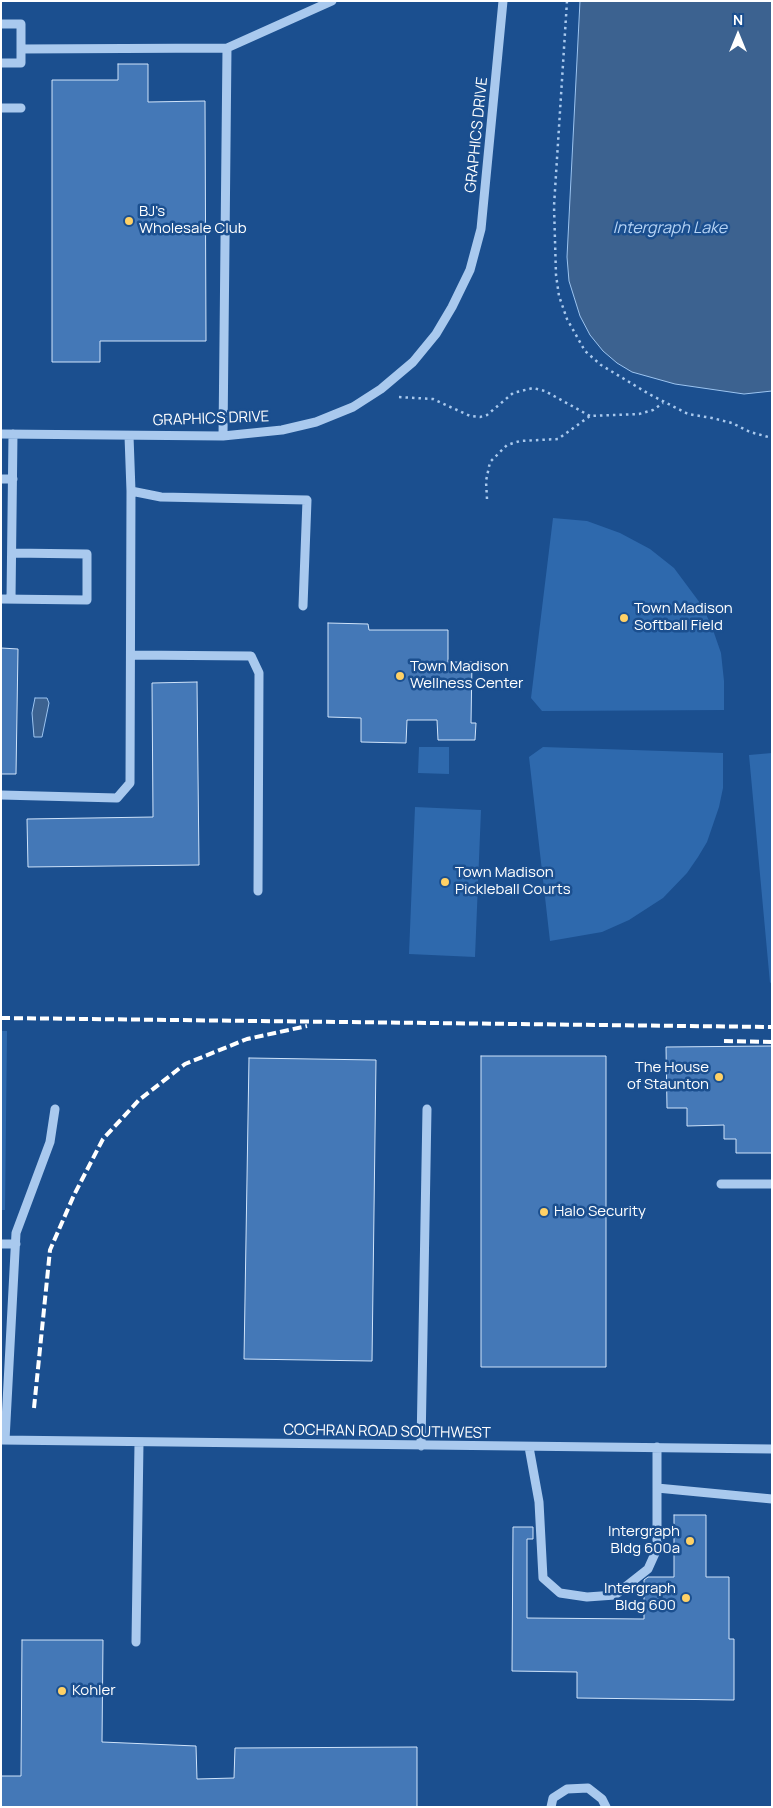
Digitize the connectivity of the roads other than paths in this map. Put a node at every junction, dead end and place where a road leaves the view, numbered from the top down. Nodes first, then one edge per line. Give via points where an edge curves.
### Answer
1 (332, 1) edge
2 (503, 1) edge
3 (1, 24) edge
4 (227, 48) junction
5 (21, 49) junction
6 (1, 63) edge
7 (1, 108) edge
8 (21, 108) dead end
9 (1, 434) edge
10 (13, 434) junction
11 (129, 436) junction
12 (223, 436) junction
13 (1, 479) edge
14 (13, 479) junction
15 (131, 491) junction
16 (12, 553) junction
17 (1, 599) edge
18 (11, 599) junction
19 (303, 606) dead end
20 (131, 655) junction
21 (1, 795) edge
22 (258, 891) dead end
23 (55, 1108) dead end
24 (427, 1108) dead end
25 (721, 1184) dead end
26 (772, 1184) edge
27 (1, 1244) edge
28 (16, 1244) junction
29 (4, 1393) edge
30 (3, 1440) edge
31 (139, 1443) junction
32 (421, 1446) junction
33 (529, 1447) junction
34 (657, 1447) junction
35 (772, 1449) edge
36 (657, 1488) junction
37 (772, 1499) edge
38 (136, 1642) dead end
39 (551, 1807) edge
40 (606, 1807) edge

1 - 4 street
2 - 12 street, GRAPHICS DRIVE via 481,229 470,270 436,334 413,362 353,407 316,422 282,430
3 - 5 street via 21,24
4 - 5 street
4 - 12 street
5 - 6 street via 21,63
7 - 8 street
9 - 10 street, GRAPHICS DRIVE
10 - 11 street, GRAPHICS DRIVE
10 - 14 street
11 - 12 street, GRAPHICS DRIVE
11 - 15 street
13 - 14 street
14 - 16 street
15 - 19 street via 161,497 307,500
15 - 20 street
16 - 18 street
16 - 18 street via 87,554 87,600
17 - 18 street
20 - 21 street via 130,783 117,798
20 - 22 street via 251,656 259,673
23 - 28 street via 50,1142 16,1232
24 - 32 street
25 - 26 street
27 - 28 street
28 - 29 street
29 - 30 street
30 - 31 street, COCHRAN ROAD SOUTHWEST
31 - 32 street, COCHRAN ROAD SOUTHWEST
31 - 38 street
32 - 33 street, COCHRAN ROAD SOUTHWEST
33 - 34 street, COCHRAN ROAD SOUTHWEST
33 - 36 street via 539,1502 543,1578 560,1593 587,1597 615,1595 648,1569 657,1549
34 - 35 street, COCHRAN ROAD SOUTHWEST
34 - 36 street
36 - 37 street
39 - 40 street via 554,1798 567,1789 588,1788 602,1799

